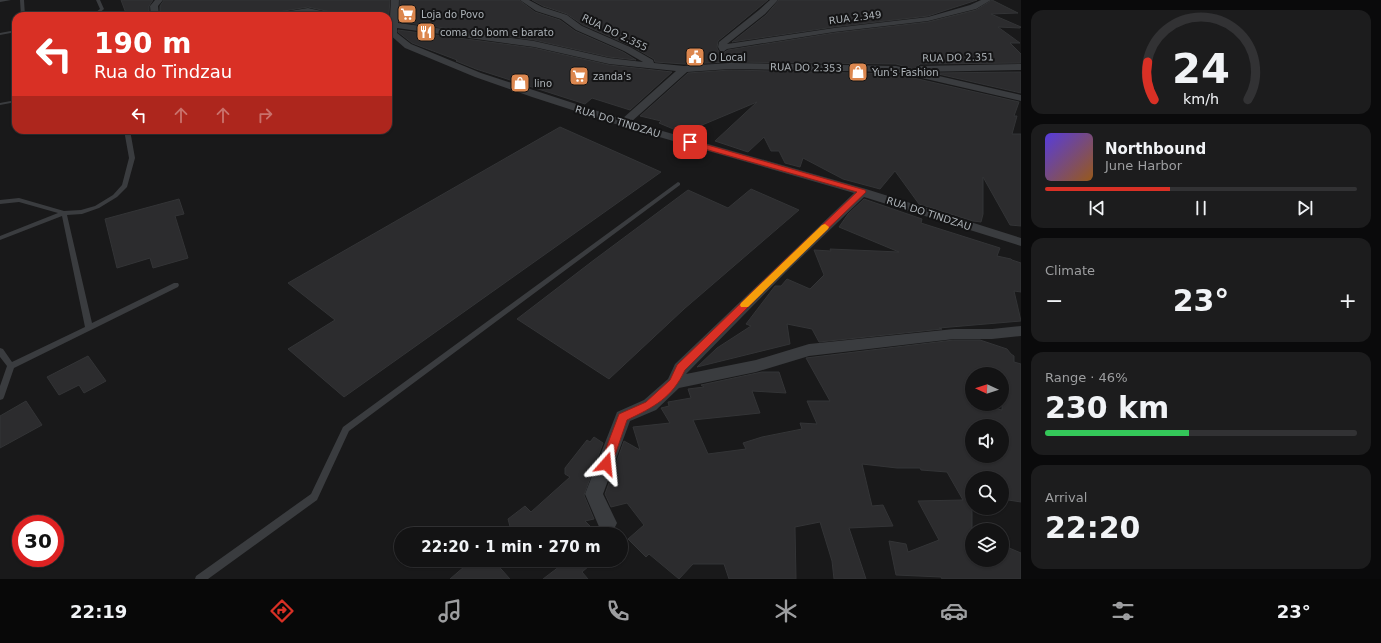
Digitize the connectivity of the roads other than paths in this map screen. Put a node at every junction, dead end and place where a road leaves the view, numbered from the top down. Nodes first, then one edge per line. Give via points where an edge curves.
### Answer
1 (8, 0) edge
2 (22, 0) edge
3 (98, 0) edge
4 (159, 0) edge
5 (395, 0) edge
6 (524, 0) edge
7 (774, 0) edge
8 (987, 0) edge
9 (0, 1) edge
10 (23, 12) edge
11 (99, 12) edge
12 (155, 12) edge
13 (296, 12) edge
14 (316, 12) edge
15 (392, 24) edge
16 (12, 32) edge
17 (0, 34) edge
18 (722, 47) junction
19 (653, 64) junction
20 (730, 66) junction
21 (1021, 67) edge
22 (684, 69) junction
23 (896, 69) junction
24 (1021, 98) edge
25 (12, 102) edge
26 (0, 104) edge
27 (624, 123) junction
28 (128, 134) edge
29 (678, 184) dead end
30 (862, 192) junction
31 (0, 202) edge
32 (64, 213) junction
33 (0, 238) edge
34 (1021, 242) edge
35 (176, 285) dead end
36 (89, 328) junction
37 (1021, 331) edge
38 (0, 351) edge
39 (11, 366) junction
40 (674, 383) junction
41 (0, 397) edge
42 (608, 523) dead end
43 (200, 579) edge

1 - 9 lane
2 - 10 lane
3 - 11 lane via 102,10
4 - 12 street via 154,6
5 - 15 street, RUA DO TINDZAU
6 - 19 street, RUA DO 2.355 via 539,9 564,17 579,28 627,49
7 - 18 street via 722,44
8 - 18 street, RUA 2.349 via 973,7 928,19
13 - 14 street
15 - 19 street, RUA DO 2.353 via 534,44 609,61
15 - 27 street, RUA DO TINDZAU via 393,34 408,46 478,75
16 - 17 lane
18 - 20 street
19 - 22 street, RUA DO 2.353
20 - 22 street, RUA DO 2.353
20 - 23 street, RUA DO 2.353
21 - 23 street, RUA DO 2.351
22 - 27 street
23 - 24 street, RUA DO 2.353
25 - 26 lane
27 - 30 street, RUA DO TINDZAU
28 - 32 lane via 132,158 125,186 97,207 82,212
29 - 43 lane via 346,430 314,497
30 - 34 street, RUA DO TINDZAU
30 - 40 street via 681,368
31 - 32 lane via 19,200
32 - 33 lane
32 - 36 lane
35 - 36 lane
36 - 39 lane
37 - 40 street via 954,334 809,350 756,366
38 - 39 lane
39 - 41 lane
40 - 42 street via 650,404 623,417 594,494

